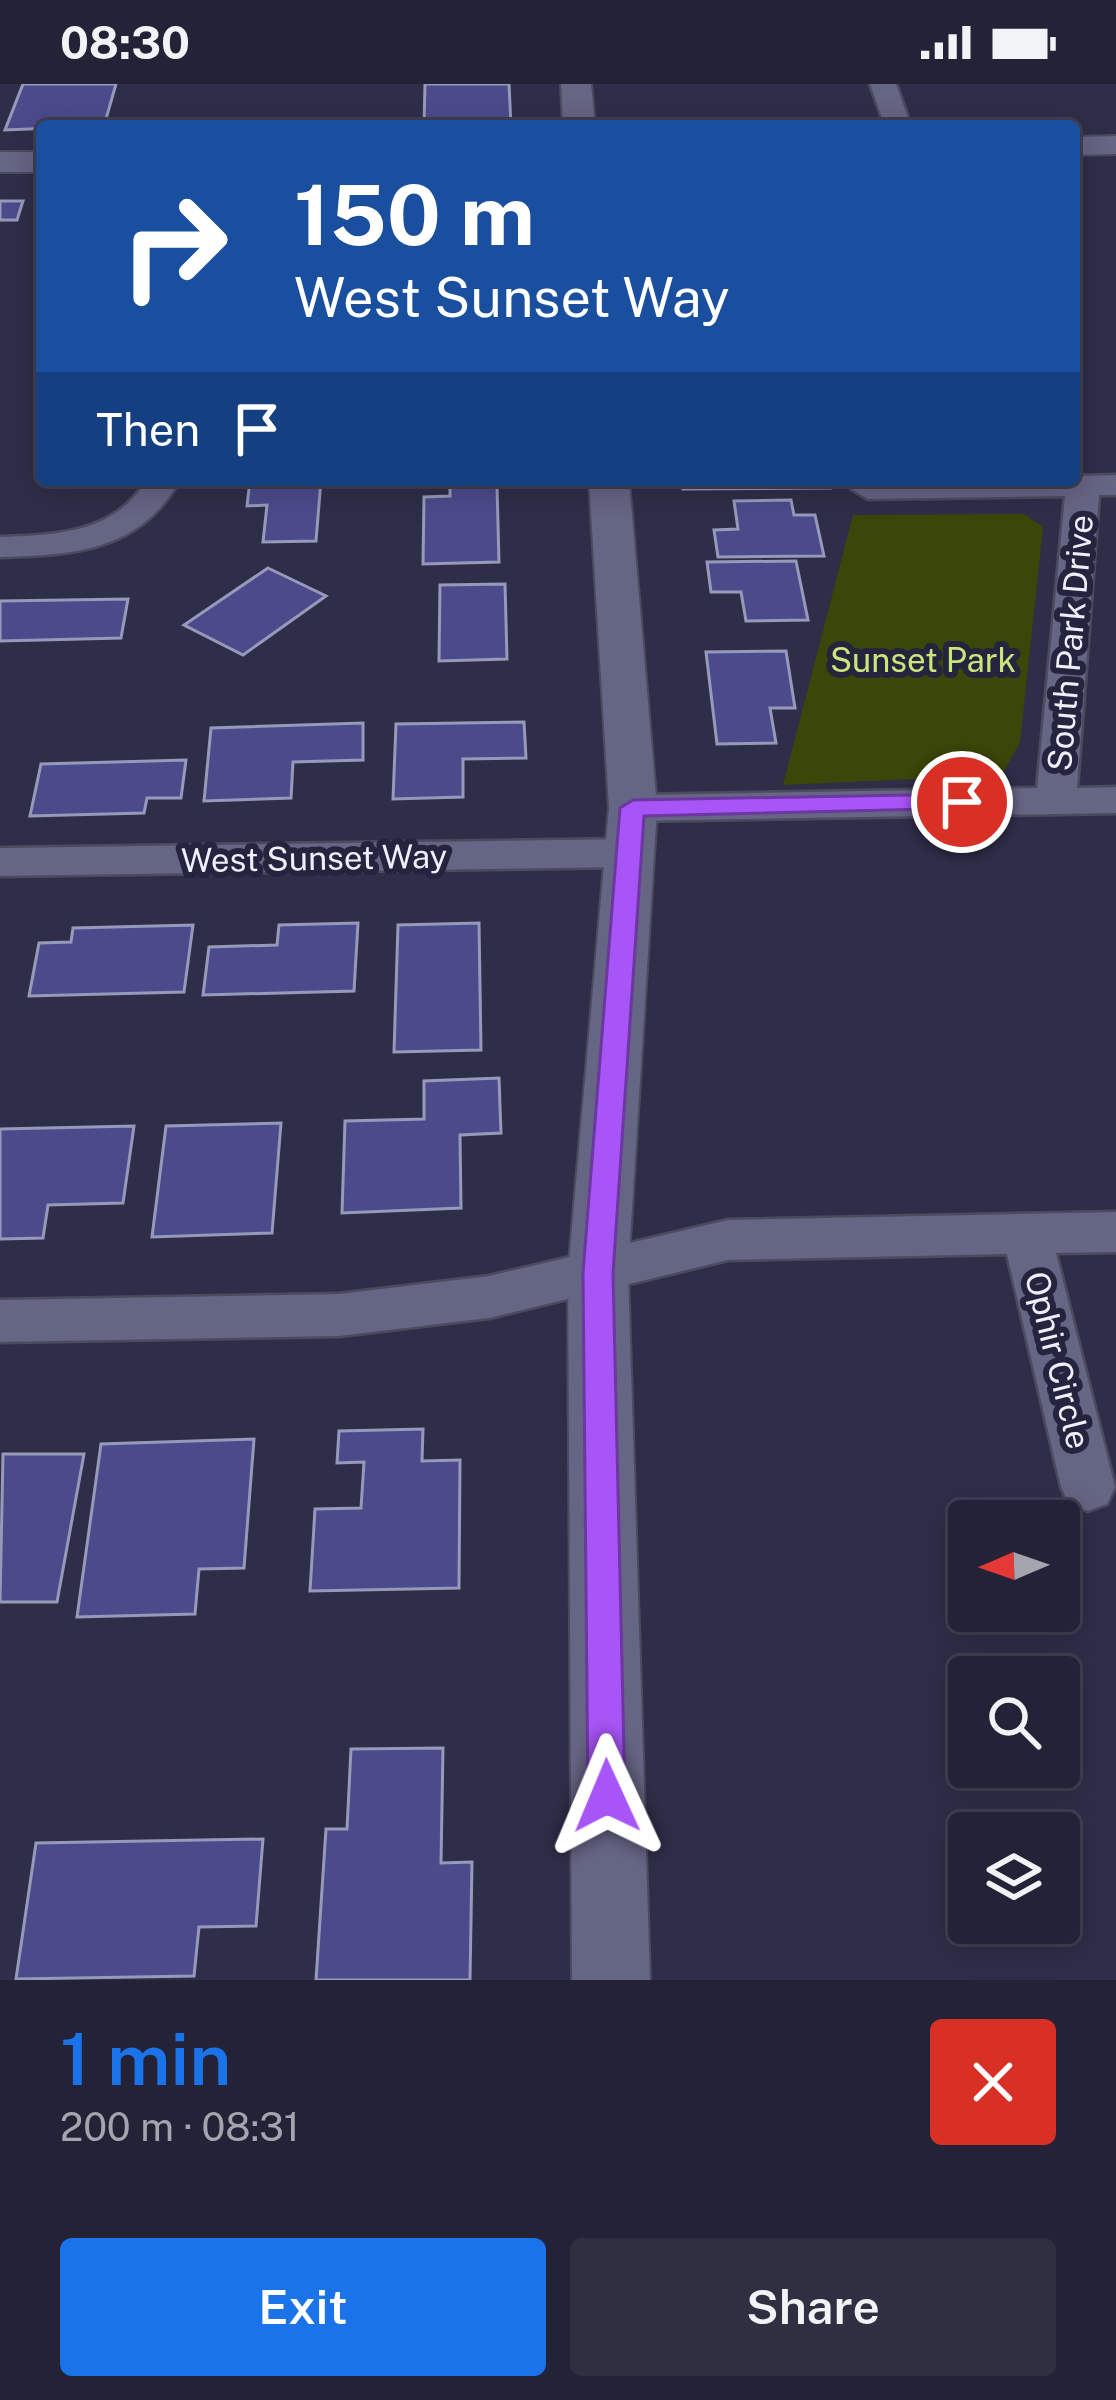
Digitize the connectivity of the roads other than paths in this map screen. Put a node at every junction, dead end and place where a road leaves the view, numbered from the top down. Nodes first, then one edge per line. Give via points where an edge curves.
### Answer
1 (576, 84) edge
2 (883, 84) edge
3 (579, 120) edge
4 (896, 120) edge
5 (1116, 145) edge
6 (1080, 146) edge
7 (0, 162) edge
8 (36, 162) edge
9 (1100, 485) edge
10 (159, 486) edge
11 (609, 486) edge
12 (1042, 486) edge
13 (868, 489) dead end
14 (0, 547) edge
15 (1116, 800) edge
16 (1056, 801) junction
17 (630, 831) junction
18 (0, 862) edge
19 (1116, 1232) edge
20 (1027, 1234) junction
21 (598, 1273) junction
22 (0, 1322) edge
23 (1088, 1487) dead end
24 (611, 1980) edge

1 - 3 street
2 - 4 street
5 - 6 street
7 - 8 street
9 - 16 street, South Park Drive
10 - 14 street via 121,526 80,541
11 - 17 street
12 - 13 street
15 - 16 street, West Sunset Way
16 - 17 street, West Sunset Way
17 - 18 street, West Sunset Way
17 - 21 street
19 - 20 street
20 - 21 street via 728,1240
20 - 23 street, Ophir Circle
21 - 22 street via 489,1298 339,1315
21 - 24 street

